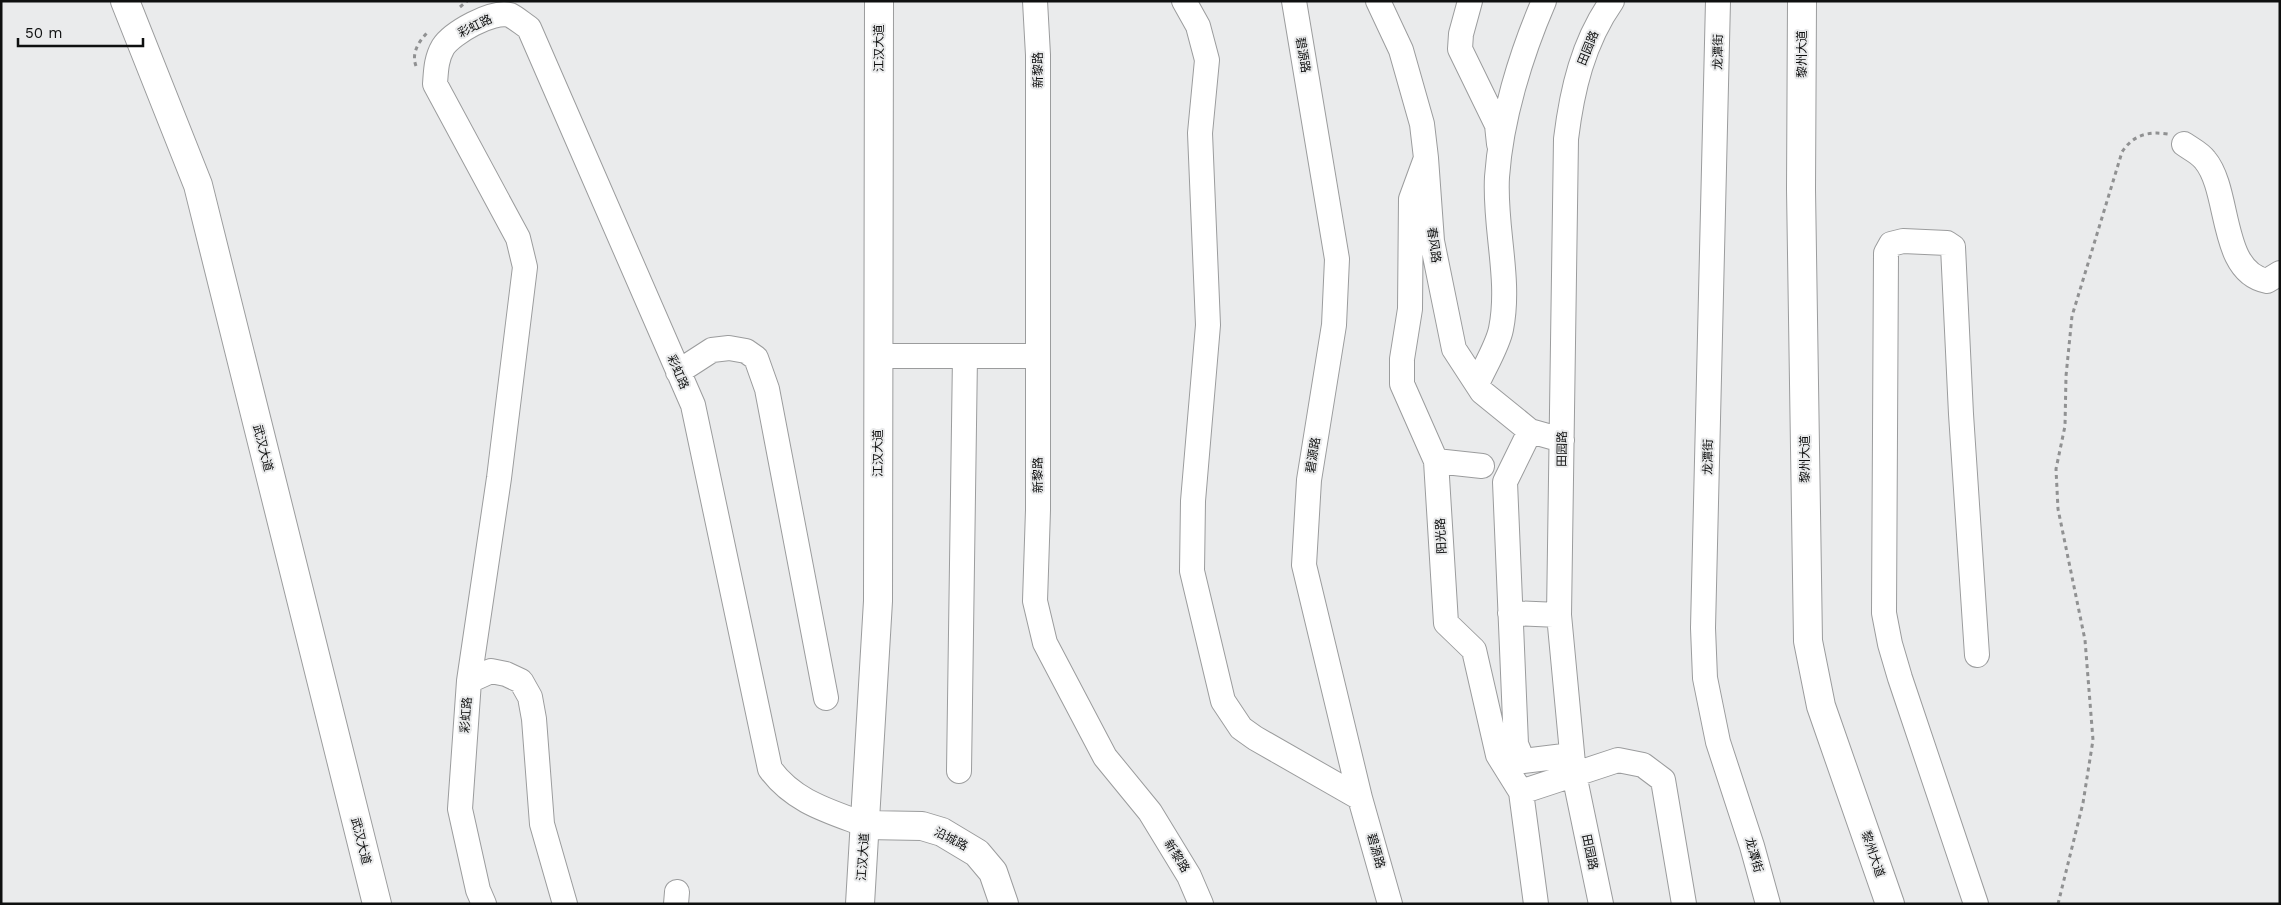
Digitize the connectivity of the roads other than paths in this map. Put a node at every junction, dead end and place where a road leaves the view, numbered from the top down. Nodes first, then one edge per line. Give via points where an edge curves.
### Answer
1 (125, 1) edge
2 (879, 1) edge
3 (1034, 1) edge
4 (1184, 1) edge
5 (1294, 1) edge
6 (1378, 1) edge
7 (1470, 1) edge
8 (1544, 1) edge
9 (1612, 1) edge
10 (1718, 1) edge
11 (1802, 1) edge
12 (2184, 144) road end
13 (1500, 150) junction
14 (1426, 158) junction
15 (2280, 273) edge
16 (878, 356) junction
17 (965, 356) junction
18 (1037, 356) junction
19 (678, 372) junction
20 (1477, 384) junction
21 (1530, 432) junction
22 (1562, 440) junction
23 (1436, 461) junction
24 (1482, 466) dead end
25 (1510, 613) junction
26 (1559, 614) junction
27 (1977, 655) dead end
28 (469, 681) junction
29 (826, 698) dead end
30 (1573, 764) junction
31 (959, 771) dead end
32 (1521, 792) junction
33 (1360, 798) junction
34 (866, 825) junction
35 (377, 904) edge
36 (484, 904) edge
37 (566, 904) edge
38 (860, 904) edge
39 (1004, 904) edge
40 (1201, 904) edge
41 (1390, 904) edge
42 (1536, 904) edge
43 (1601, 904) edge
44 (1684, 904) edge
45 (1768, 904) edge
46 (1890, 904) edge
47 (1976, 904) edge

1 - 35 main road, 武汉大道 via 198,185
2 - 16 main road, 江汉大道
3 - 18 street, 新黎路 via 1038,55
4 - 33 street via 1198,26 1207,60 1200,133 1208,325 1193,510 1191,554 1194,587 1223,701 1241,728
5 - 33 street, 碧源路 via 1337,259 1334,325 1309,480 1304,565
6 - 14 street, 春风路 via 1401,50 1422,124
7 - 13 street via 1460,49 1497,125
8 - 13 street via 1528,38
9 - 22 street, 田园路 via 1598,21 1570,103 1566,139
10 - 45 street, 龙潭街 via 1703,628 1705,678 1718,742
11 - 46 main road, 黎州大道 via 1801,190 1808,641 1821,706
12 - 15 street via 2206,161 2237,256 2246,271 2256,279 2267,281
13 - 20 street via 1497,201 1504,301 1501,330
14 - 20 street, 春风路 via 1432,241 1454,349
14 - 23 street, 阳光路 via 1411,198 1410,309 1402,359 1402,384
16 - 17 street
16 - 34 main road, 江汉大道 via 878,601
17 - 18 street
17 - 31 street
18 - 40 street, 新黎路 via 1035,601 1045,643 1105,757 1150,812 1189,876
19 - 28 street, 彩虹路 via 529,28 509,15 492,16 459,31 444,46 436,62 435,84 518,238 525,267 499,478
19 - 29 street via 712,350 746,351 756,358 767,389
19 - 34 street, 彩虹路 via 693,405 770,769 781,784 809,803
20 - 21 street, 春风路 via 1482,392
21 - 22 street, 春风路
21 - 25 street via 1505,482
22 - 26 street, 田园路
23 - 24 street
23 - 32 street, 阳光路 via 1446,622 1474,650 1498,755
25 - 26 street
25 - 30 street via 1516,744 1524,761
26 - 30 street, 田园路
27 - 47 street via 1960,414 1953,247 1948,243 1903,241 1890,244 1886,252 1884,613 1900,678
28 - 36 street, 彩虹路 via 460,809
28 - 37 street via 491,671 506,674 521,682 530,697 542,824
30 - 32 street
30 - 43 street, 田园路
30 - 44 street via 1618,760 1643,765 1663,780
32 - 42 street, 阳光路
33 - 41 street, 碧源路
34 - 38 main road, 江汉大道
34 - 39 main road, 沿城路 via 922,826 942,832 977,853 993,872

